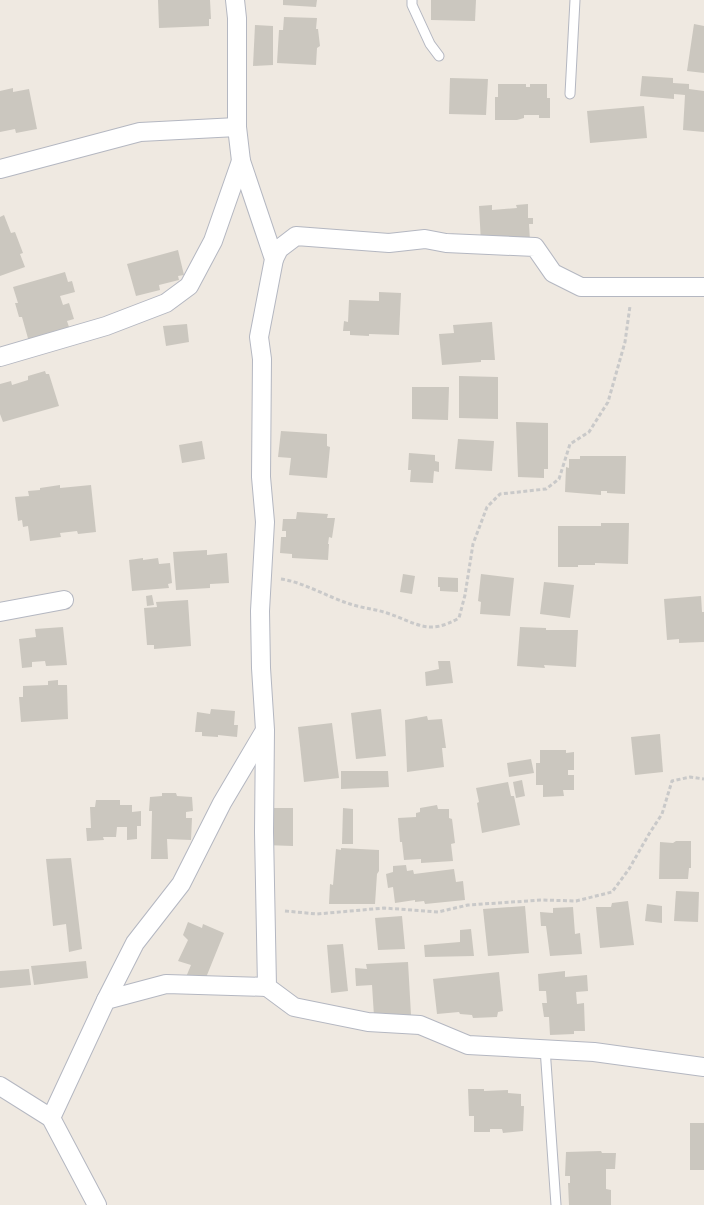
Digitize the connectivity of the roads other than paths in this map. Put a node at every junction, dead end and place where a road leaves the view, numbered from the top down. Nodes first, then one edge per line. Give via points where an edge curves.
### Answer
1 (235, 0) edge
2 (412, 0) edge
3 (575, 0) edge
4 (439, 56) dead end
5 (570, 94) dead end
6 (237, 127) junction
7 (241, 161) junction
8 (0, 169) edge
9 (274, 259) junction
10 (704, 287) edge
11 (0, 357) edge
12 (64, 600) dead end
13 (0, 612) edge
14 (265, 730) junction
15 (267, 986) junction
16 (106, 1000) junction
17 (545, 1048) junction
18 (704, 1067) edge
19 (0, 1086) edge
20 (51, 1118) junction
21 (97, 1205) edge
22 (556, 1205) edge

1 - 6 street
2 - 4 lane via 430,44
3 - 5 lane
6 - 7 street
6 - 8 street via 140,132
7 - 9 street
7 - 11 street via 214,241 189,286 166,302 106,326
9 - 10 street via 279,250 296,236 389,243 425,240 512,244 536,247 553,273 582,287
9 - 14 street via 260,337 261,477 265,522 261,574 261,668
12 - 13 street
14 - 15 street
14 - 16 street via 222,803 181,884 136,943
15 - 16 street via 166,984
15 - 17 street via 294,1007 368,1022 420,1025 468,1045
16 - 20 street
17 - 18 street
17 - 22 lane
19 - 20 street
20 - 21 street

